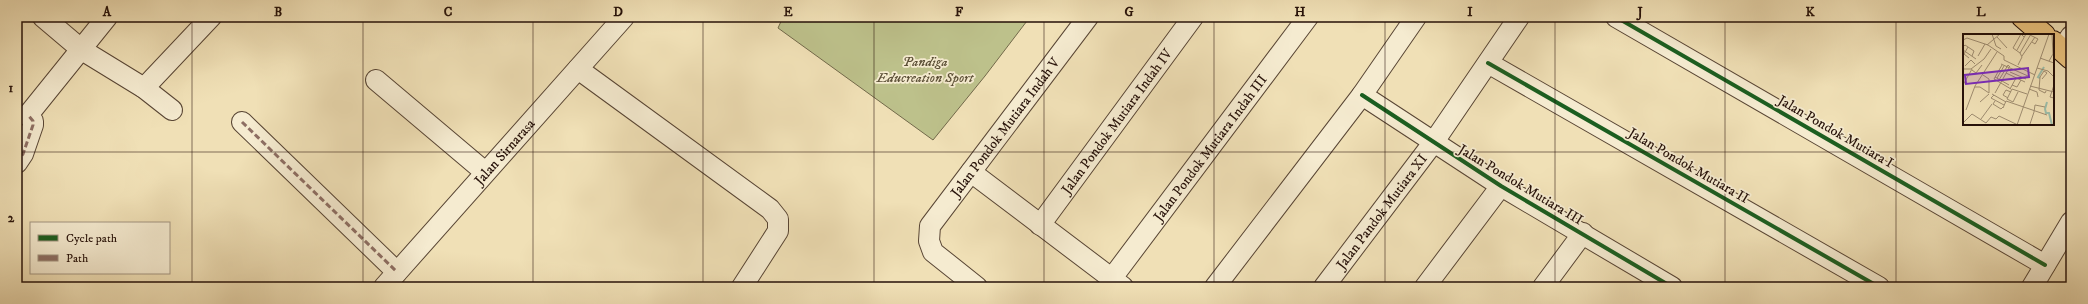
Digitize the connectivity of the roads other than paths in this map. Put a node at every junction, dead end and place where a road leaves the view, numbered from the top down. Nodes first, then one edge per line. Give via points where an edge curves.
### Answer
1 (43, 17) edge
2 (107, 17) edge
3 (211, 17) edge
4 (624, 17) edge
5 (1088, 17) edge
6 (1193, 17) edge
7 (1308, 17) edge
8 (1416, 17) edge
9 (1519, 17) edge
10 (1616, 17) edge
11 (2022, 17) edge
12 (2043, 34) edge
13 (82, 50) junction
14 (1488, 62) junction
15 (578, 69) junction
16 (376, 80) dead end
17 (144, 88) junction
18 (1362, 95) junction
19 (172, 110) dead end
20 (22, 113) edge
21 (242, 122) dead end
22 (1433, 143) junction
23 (17, 163) edge
24 (485, 172) junction
25 (971, 172) junction
26 (1501, 186) junction
27 (2071, 222) edge
28 (1040, 225) junction
29 (1583, 233) junction
30 (2045, 265) junction
31 (397, 272) junction
32 (1647, 281) edge
33 (1117, 283) edge
34 (384, 287) edge
35 (742, 287) edge
36 (976, 287) edge
37 (1215, 287) edge
38 (1324, 287) edge
39 (1425, 287) edge
40 (1543, 287) edge
41 (1672, 287) edge
42 (1879, 287) edge
43 (2032, 287) edge

1 - 13 street
2 - 13 street
3 - 17 street
4 - 15 street, Jalan Sirnarasa
5 - 25 street, Jalan Pondok Mutiara Indah V
6 - 28 street, Jalan Pondok Mutiara Indah IV
7 - 33 street, Jalan Pondok Mutiara Indah III
8 - 18 street
9 - 14 street, Jalan Pandok Mutiara XI
10 - 30 street, Jalan Pondok Mutiara I
11 - 12 main road
13 - 17 street
13 - 20 street
14 - 22 street, Jalan Pandok Mutiara XI
14 - 42 street, Jalan Pondok Mutiara II
15 - 24 street, Jalan Sirnarasa
15 - 35 street via 770,208 778,219 778,231
16 - 24 street
17 - 19 street
18 - 22 street, Jalan Pondok Mutiara III
18 - 37 street
20 - 23 street via 33,121 33,125
21 - 31 street
22 - 26 street, Jalan Pondok Mutiara III
22 - 38 street, Jalan Pandok Mutiara XI
24 - 31 street, Jalan Sirnarasa
25 - 28 street
25 - 36 street, Jalan Pondok Mutiara Indah V via 930,226 929,241 933,252
26 - 29 street, Jalan Pondok Mutiara III
26 - 39 street
27 - 30 street
28 - 33 street
29 - 32 street, Jalan Pondok Mutiara III
29 - 40 street
30 - 43 street
31 - 34 street, Jalan Sirnarasa
32 - 41 street, Jalan Pondok Mutiara III

